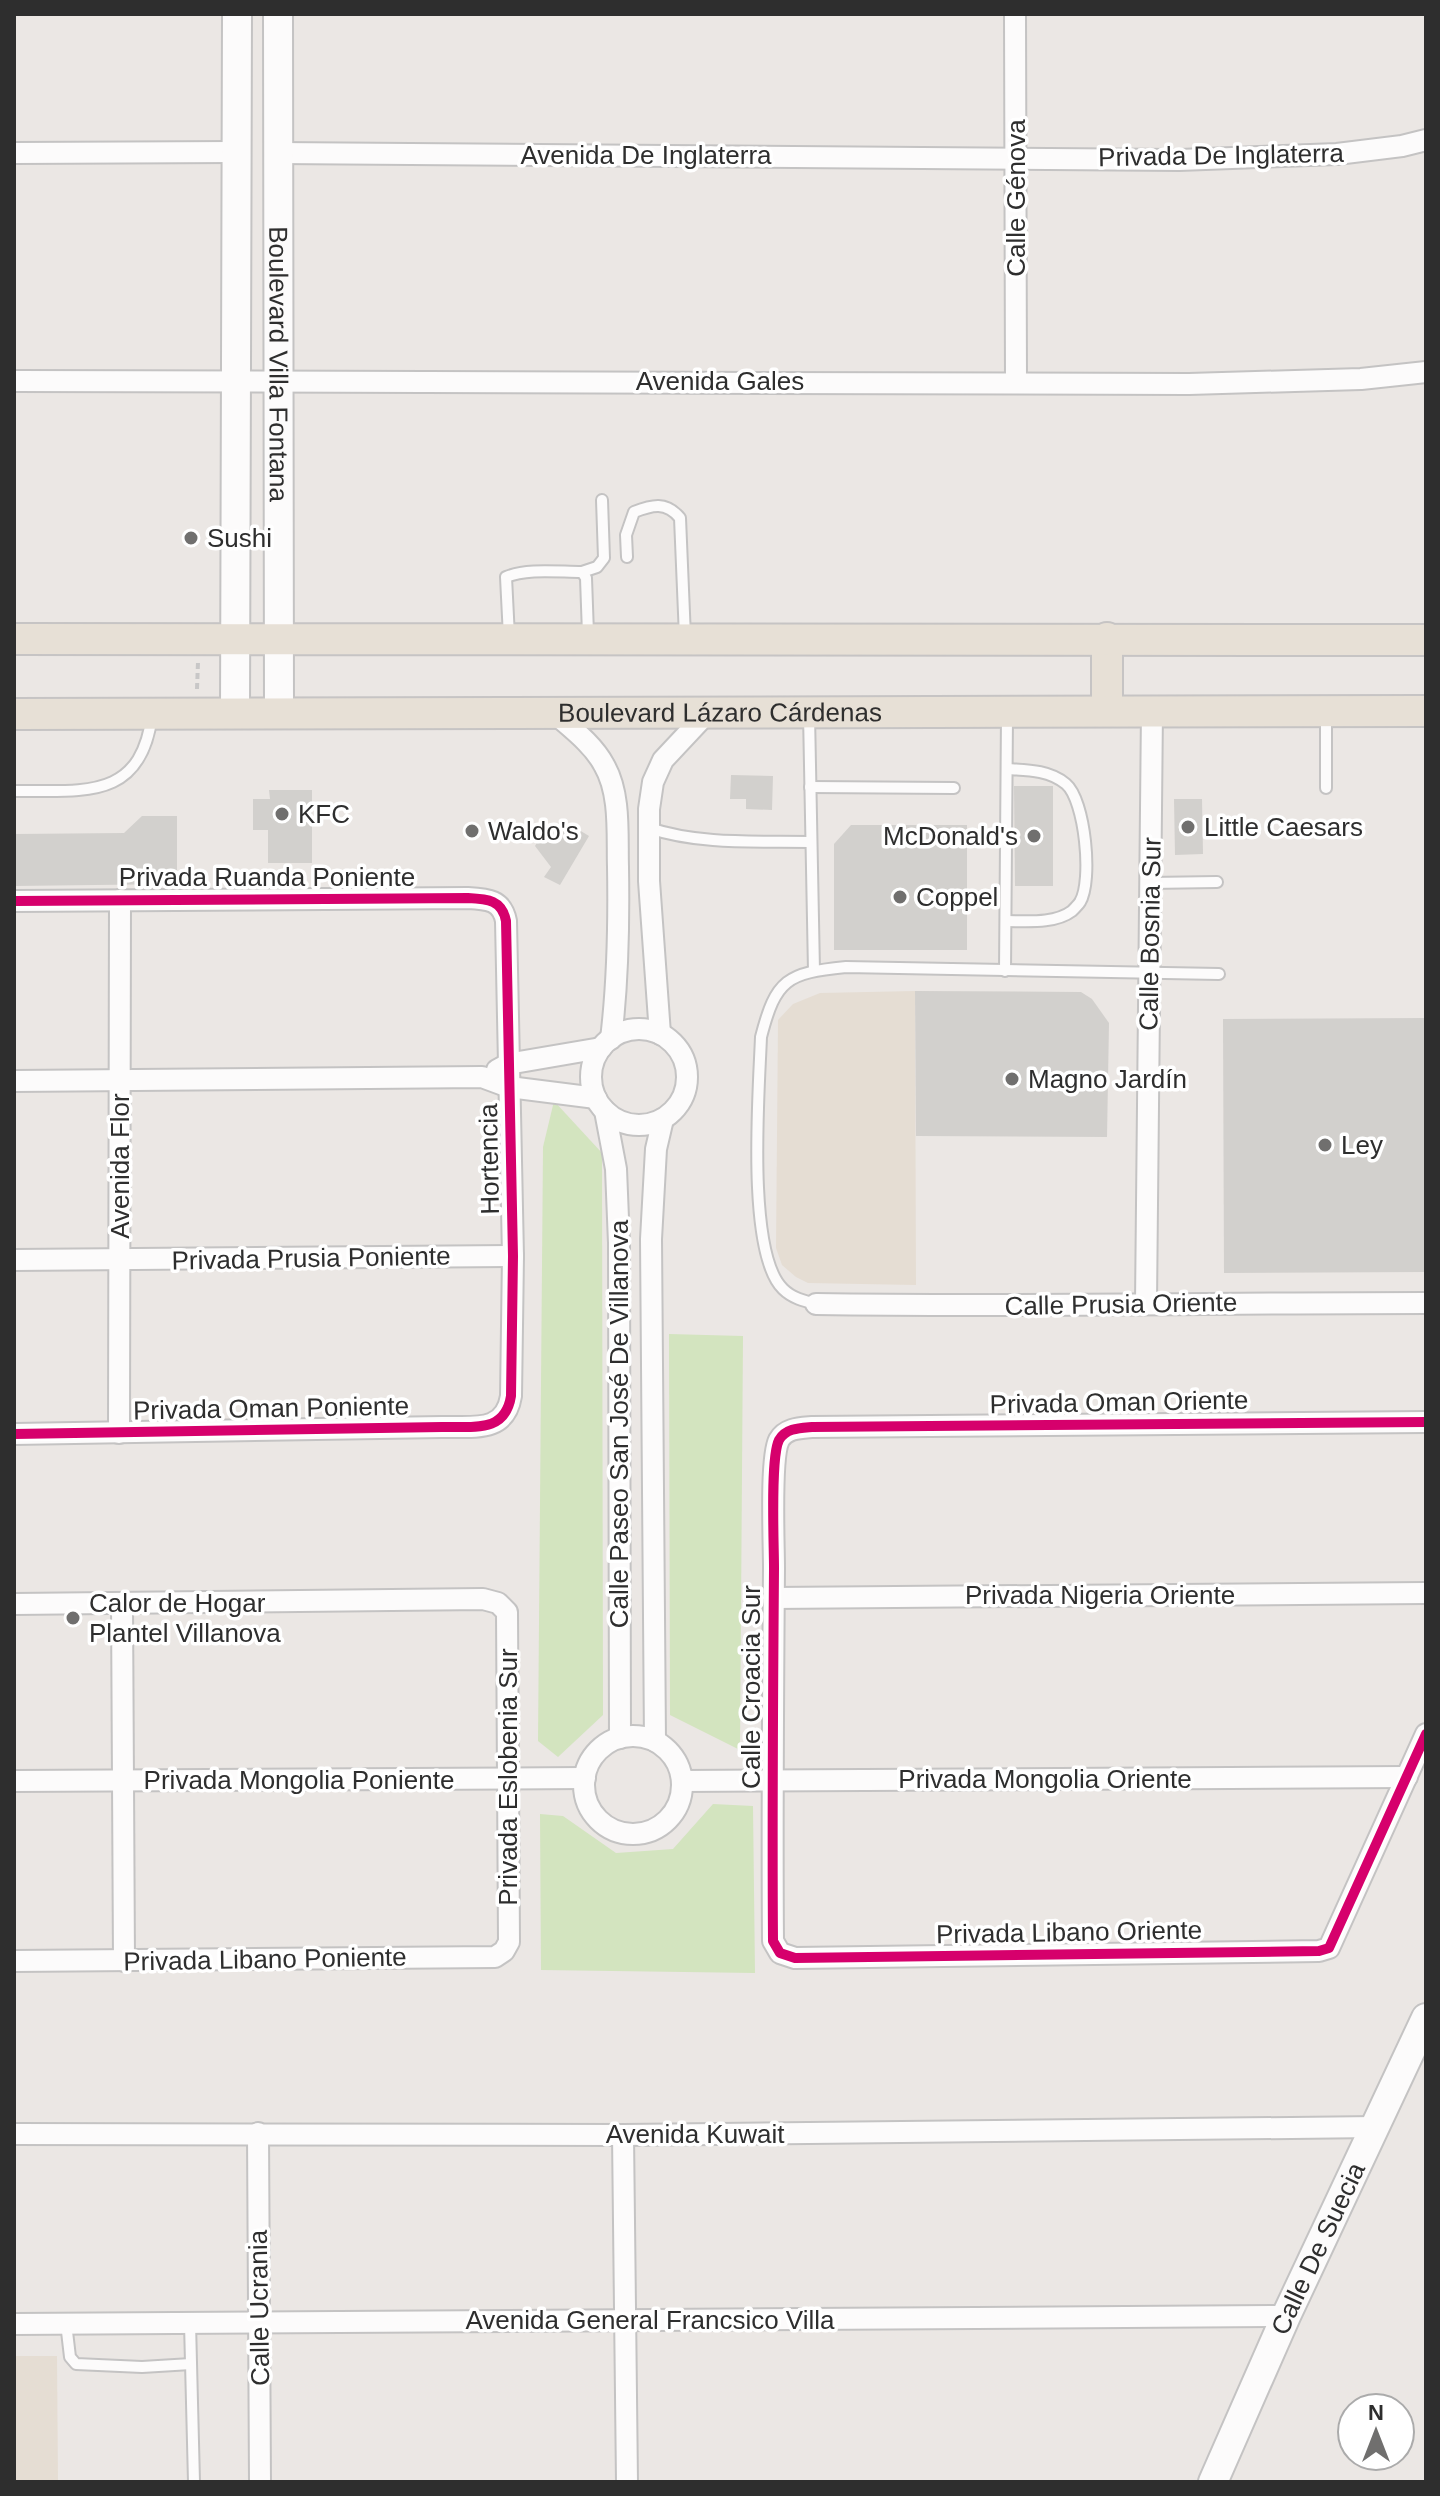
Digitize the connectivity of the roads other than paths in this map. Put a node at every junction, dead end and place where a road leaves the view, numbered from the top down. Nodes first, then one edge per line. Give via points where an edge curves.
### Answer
1 (237, 14) edge
2 (278, 14) edge
3 (1015, 14) edge
4 (1426, 140) edge
5 (235, 152) junction
6 (14, 153) edge
7 (277, 153) junction
8 (1016, 157) junction
9 (1426, 372) edge
10 (235, 380) junction
11 (14, 381) edge
12 (278, 381) junction
13 (1016, 382) junction
14 (602, 500) dead end
15 (627, 557) dead end
16 (582, 572) junction
17 (1107, 638) junction
18 (14, 639) edge
19 (235, 639) junction
20 (279, 639) junction
21 (509, 639) junction
22 (588, 639) junction
23 (685, 639) junction
24 (1426, 640) edge
25 (1007, 710) junction
26 (1107, 710) junction
27 (1152, 710) junction
28 (1326, 711) junction
29 (1426, 711) edge
30 (553, 712) junction
31 (708, 712) junction
32 (809, 712) junction
33 (14, 714) edge
34 (152, 714) junction
35 (235, 714) junction
36 (279, 714) junction
37 (1007, 769) junction
38 (810, 787) junction
39 (954, 788) dead end
40 (1326, 788) dead end
41 (14, 791) edge
42 (649, 828) junction
43 (811, 842) junction
44 (1217, 882) dead end
45 (1150, 883) junction
46 (120, 900) junction
47 (14, 901) edge
48 (506, 921) joint
49 (1006, 921) junction
50 (814, 971) junction
51 (1005, 971) junction
52 (1149, 974) junction
53 (1219, 974) dead end
54 (660, 1034) junction
55 (606, 1043) junction
56 (508, 1064) junction
57 (482, 1077) junction
58 (120, 1080) junction
59 (14, 1081) edge
60 (509, 1087) junction
61 (600, 1105) junction
62 (663, 1119) junction
63 (513, 1256) junction
64 (14, 1260) edge
65 (119, 1260) junction
66 (1146, 1303) junction
67 (1426, 1303) edge
68 (816, 1304) joint
69 (511, 1396) joint
70 (651, 1402) junction
71 (620, 1403) junction
72 (1426, 1422) edge
73 (812, 1427) joint
74 (119, 1433) junction
75 (14, 1434) edge
76 (1426, 1593) edge
77 (773, 1598) junction
78 (122, 1603) junction
79 (14, 1604) edge
80 (1426, 1734) edge
81 (620, 1738) junction
82 (655, 1741) junction
83 (1407, 1777) junction
84 (585, 1778) junction
85 (507, 1779) junction
86 (124, 1780) junction
87 (14, 1781) edge
88 (683, 1781) junction
89 (771, 1781) junction
90 (509, 1942) joint
91 (795, 1958) joint
92 (14, 1961) edge
93 (124, 1961) junction
94 (1426, 2018) edge
95 (1376, 2127) junction
96 (258, 2133) junction
97 (14, 2134) edge
98 (623, 2135) junction
99 (1286, 2316) junction
100 (624, 2320) junction
101 (66, 2323) junction
102 (190, 2323) junction
103 (259, 2323) junction
104 (14, 2324) edge
105 (191, 2364) junction
106 (194, 2482) edge
107 (260, 2482) edge
108 (627, 2482) edge
109 (1213, 2482) edge

1 - 5 street, Boulevard Villa Fontana
2 - 7 street, Boulevard Villa Fontana
3 - 8 street, Calle Génova
4 - 8 street, Privada De Inglaterra via 1337,154 1179,160
5 - 6 street
5 - 10 street, Boulevard Villa Fontana
7 - 8 street, Avenida De Inglaterra
7 - 12 street, Boulevard Villa Fontana
8 - 13 street, Calle Génova
9 - 13 street, Avenida Gales via 1286,382
10 - 11 street, Avenida Gales
10 - 12 street, Avenida Gales
10 - 19 street, Boulevard Villa Fontana
12 - 13 street, Avenida Gales
12 - 20 street, Boulevard Villa Fontana
14 - 16 lane via 604,558
15 - 23 lane via 626,535 634,512 654,505 672,508 680,518
16 - 21 lane via 506,577
16 - 22 lane
17 - 23 main road
17 - 24 main road
17 - 26 main road
18 - 19 main road
19 - 20 main road
19 - 35 street, Boulevard Villa Fontana
20 - 21 main road
20 - 36 street, Boulevard Villa Fontana
21 - 22 main road
22 - 23 main road
25 - 26 main road, Boulevard Lázaro Cárdenas
25 - 32 main road, Boulevard Lázaro Cárdenas
25 - 37 lane
26 - 27 main road, Boulevard Lázaro Cárdenas
27 - 28 main road, Boulevard Lázaro Cárdenas
27 - 45 street, Calle Bosnia Sur
28 - 29 main road, Boulevard Lázaro Cárdenas
28 - 40 lane
30 - 31 main road, Boulevard Lázaro Cárdenas
30 - 36 main road, Boulevard Lázaro Cárdenas
30 - 55 street via 591,747 612,782 619,935
31 - 32 main road, Boulevard Lázaro Cárdenas
31 - 42 street via 663,760 653,782
32 - 38 lane
33 - 34 main road, Boulevard Lázaro Cárdenas
34 - 35 main road, Boulevard Lázaro Cárdenas
34 - 41 lane via 144,749 123,778 82,790
35 - 36 main road, Boulevard Lázaro Cárdenas
37 - 49 lane
37 - 49 lane via 1056,777 1075,794 1085,867 1080,902 1069,913 1039,921
38 - 39 lane
38 - 43 lane
42 - 43 lane via 680,837
42 - 54 street
43 - 50 lane
44 - 45 lane
45 - 52 street, Calle Bosnia Sur
46 - 47 street, Privada Ruanda Poniente
46 - 48 street, Privada Ruanda Poniente via 481,899 499,904
46 - 58 street, Avenida Flor
48 - 56 street, Hortencia
49 - 51 lane
50 - 51 lane
50 - 68 lane via 779,989 761,1037 759,1220 766,1258 782,1289
51 - 52 lane
52 - 53 lane
52 - 66 street, Calle Bosnia Sur
54 - 55 street via 635,1029
54 - 62 street via 682,1056 687,1076 683,1096
55 - 56 street
55 - 61 street via 593,1061 591,1076
56 - 57 street
56 - 60 street, Hortencia
57 - 58 street
57 - 60 street
58 - 59 street
58 - 65 street, Avenida Flor
60 - 61 street
60 - 63 street, Hortencia
61 - 62 street via 628,1124
61 - 71 street, Calle Paseo San José De Villanova via 616,1169
62 - 70 street, Calle Paseo San José De Villanova via 653,1178
63 - 65 street, Privada Prusia Poniente
63 - 69 street, Hortencia
64 - 65 street, Privada Prusia Poniente
65 - 74 street, Avenida Flor
66 - 67 street, Calle Prusia Oriente
66 - 68 street, Calle Prusia Oriente
69 - 74 street, Privada Oman Poniente via 509,1411 501,1419 479,1426
70 - 71 street
70 - 82 street, Calle Paseo San José De Villanova
71 - 81 street, Calle Paseo San José De Villanova
72 - 73 street, Privada Oman Oriente
73 - 77 street, Calle Croacia Sur via 795,1428 778,1442
74 - 75 street, Privada Oman Poniente
76 - 77 street, Privada Nigeria Oriente
77 - 89 street, Calle Croacia Sur
78 - 79 street
78 - 85 street, Privada Eslobenia Sur via 498,1603 507,1612
78 - 86 street
80 - 83 street
81 - 82 street
81 - 84 street via 596,1753
82 - 88 street via 677,1762
83 - 89 street, Privada Mongolia Oriente
83 - 91 street, Privada Libano Oriente via 1336,1937 1329,1948 1319,1951
84 - 85 street, Privada Mongolia Poniente
84 - 88 street via 588,1803 602,1823 625,1833 661,1826 681,1795
85 - 86 street, Privada Mongolia Poniente
85 - 90 street, Privada Eslobenia Sur
86 - 87 street, Privada Mongolia Poniente
86 - 93 street
88 - 89 street, Privada Mongolia Oriente
89 - 91 street, Calle Croacia Sur via 773,1941 780,1953
90 - 93 street, Privada Libano Poniente via 495,1957
92 - 93 street, Privada Libano Poniente
94 - 95 street, Calle De Suecia
95 - 98 street, Avenida Kuwait
95 - 99 street, Calle De Suecia
96 - 97 street, Avenida Kuwait
96 - 98 street, Avenida Kuwait
96 - 103 street, Calle Ucrania
98 - 100 street
99 - 100 street, Avenida General Francsico Villa
99 - 109 street, Calle De Suecia
100 - 103 street, Avenida General Francsico Villa
100 - 108 street
101 - 102 street, Avenida General Francsico Villa
101 - 104 street, Avenida General Francsico Villa
101 - 105 lane via 70,2357 76,2364
102 - 103 street, Avenida General Francsico Villa
102 - 105 lane
103 - 107 street, Calle Ucrania
105 - 106 lane

